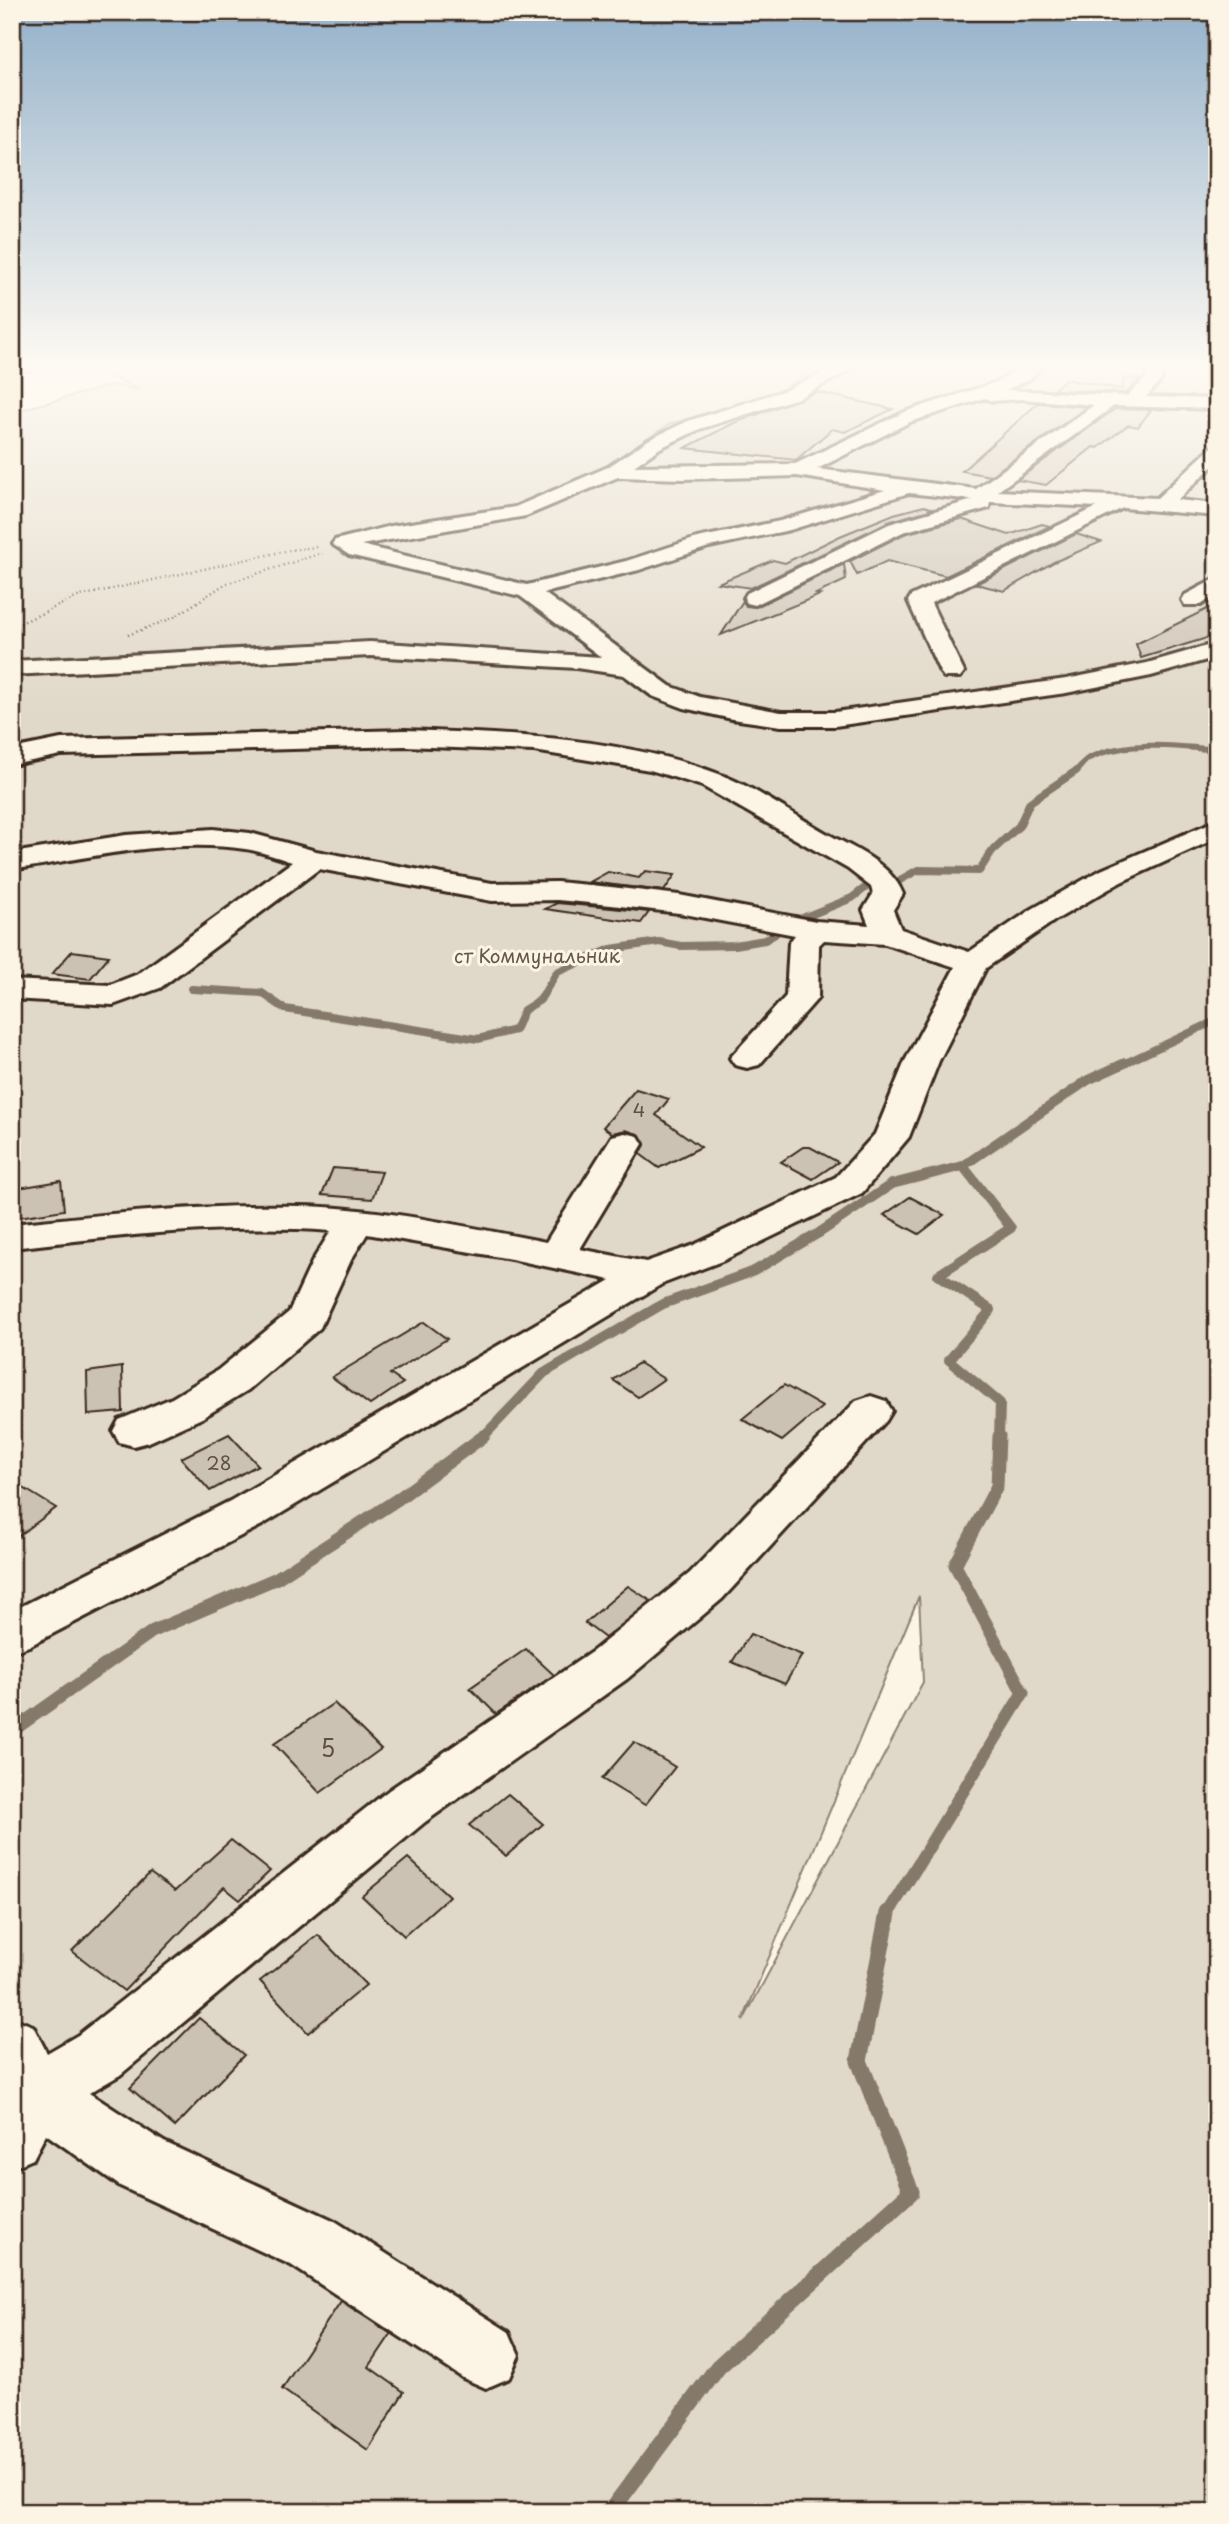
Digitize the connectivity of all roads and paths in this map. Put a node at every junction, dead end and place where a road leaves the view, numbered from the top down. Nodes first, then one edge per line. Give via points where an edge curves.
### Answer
1 (589, 484) edge
2 (882, 484) edge
3 (996, 484) edge
4 (1183, 484) edge
5 (912, 488) junction
6 (980, 495) junction
7 (1004, 497) junction
8 (1164, 502) junction
9 (1121, 504) junction
10 (1217, 510) edge
11 (342, 544) junction
12 (1217, 584) edge
13 (527, 591) junction
14 (755, 598) dead end
15 (1193, 600) dead end
16 (12, 627) edge
17 (123, 636) dead end
18 (1217, 650) edge
19 (12, 668) edge
20 (633, 669) junction
21 (952, 672) dead end
22 (12, 757) edge
23 (1217, 828) edge
24 (314, 859) junction
25 (12, 862) edge
26 (816, 930) junction
27 (888, 935) junction
28 (973, 963) junction
29 (12, 989) edge
30 (747, 1058) dead end
31 (625, 1144) dead end
32 (356, 1221) junction
33 (12, 1236) edge
34 (555, 1258) junction
35 (648, 1275) junction
36 (871, 1411) dead end
37 (134, 1431) dead end
38 (12, 1633) edge
39 (20, 2092) edge
40 (486, 2356) dead end

1 - 11 street via 519,512
2 - 5 street
3 - 6 street
4 - 8 street
5 - 6 street
5 - 13 street
6 - 7 street
7 - 9 street
7 - 14 street via 896,528
8 - 9 street
8 - 10 street
9 - 21 street via 919,601
11 - 13 street
11 - 16 path via 290,550 80,596
11 - 17 path via 312,558 225,584 173,618
12 - 15 street
13 - 20 street
18 - 20 street via 1066,686 835,719 781,719 693,703 662,691
19 - 20 street via 370,649 576,661
22 - 27 street via 61,747 405,738 534,743 653,763 711,780 858,863 884,883 888,894 878,911
23 - 28 street via 1111,876
24 - 25 street via 243,840 205,837
24 - 26 street via 492,892 611,895
24 - 29 street via 149,981 114,995
26 - 27 street
26 - 30 street via 804,943 802,998
27 - 28 street
28 - 35 street via 922,1060 891,1137 849,1185 708,1253
31 - 34 street
32 - 33 street via 299,1216 127,1223
32 - 34 street
32 - 37 street via 332,1260 306,1319 233,1380 187,1408
34 - 35 street
35 - 38 street via 246,1513
36 - 39 street via 706,1586 610,1665 407,1806 99,2055
39 - 40 street via 142,2164 313,2243

